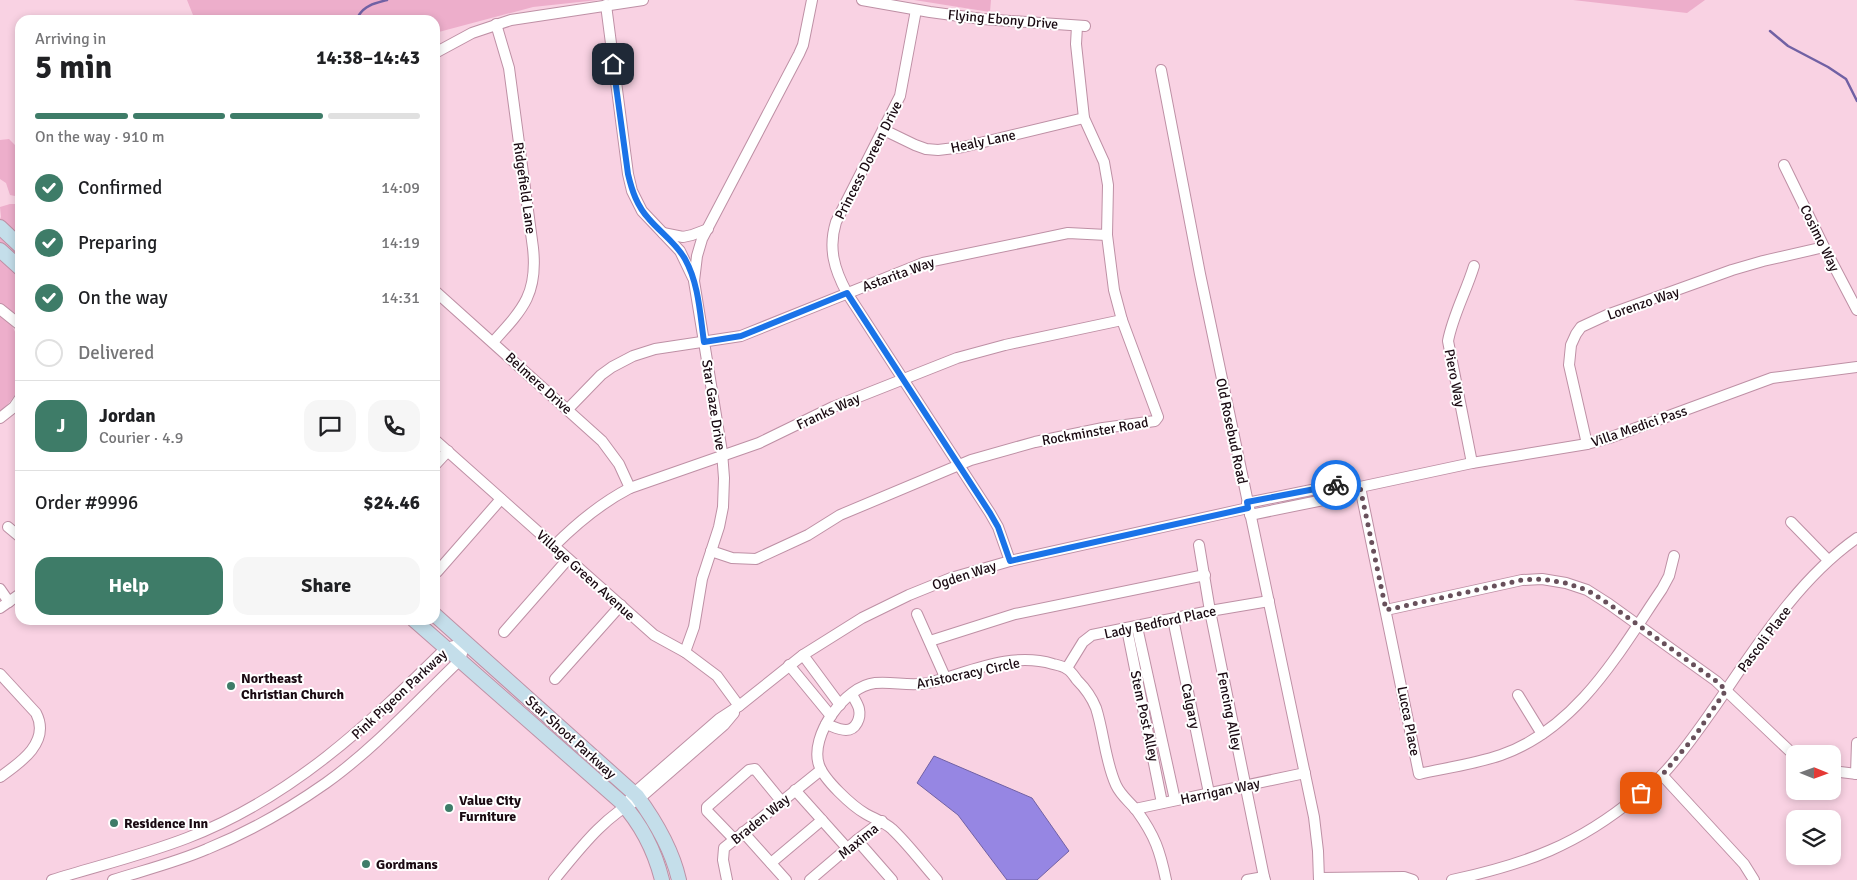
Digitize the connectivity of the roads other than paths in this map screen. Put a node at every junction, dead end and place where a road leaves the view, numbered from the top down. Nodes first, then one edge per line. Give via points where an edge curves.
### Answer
1 (643, 0) edge
2 (812, 0) edge
3 (862, 0) edge
4 (606, 5) junction
5 (916, 10) junction
6 (496, 24) junction
7 (1081, 26) joint
8 (440, 50) edge
9 (1161, 70) dead end
10 (1084, 118) junction
11 (884, 130) junction
12 (1784, 165) dead end
13 (0, 227) edge
14 (708, 229) junction
15 (662, 233) junction
16 (1107, 235) junction
17 (15, 241) edge
18 (1824, 247) junction
19 (0, 250) edge
20 (15, 264) edge
21 (1474, 266) dead end
22 (694, 281) junction
23 (847, 293) junction
24 (440, 295) edge
25 (0, 309) edge
26 (1857, 310) edge
27 (1122, 320) junction
28 (15, 322) edge
29 (493, 342) junction
30 (704, 342) junction
31 (1857, 367) edge
32 (903, 379) junction
33 (15, 406) edge
34 (568, 409) junction
35 (0, 418) edge
36 (440, 444) edge
37 (1587, 444) junction
38 (448, 451) junction
39 (722, 455) junction
40 (440, 460) edge
41 (1472, 464) junction
42 (958, 465) junction
43 (1360, 487) junction
44 (630, 488) junction
45 (501, 499) junction
46 (1248, 509) junction
47 (1791, 522) dead end
48 (8, 526) dead end
49 (15, 532) edge
50 (1857, 538) edge
51 (1199, 545) dead end
52 (554, 546) junction
53 (711, 551) junction
54 (1674, 556) dead end
55 (568, 559) junction
56 (1828, 560) junction
57 (1010, 561) junction
58 (440, 569) edge
59 (1205, 575) junction
60 (0, 589) edge
61 (15, 597) edge
62 (1269, 601) junction
63 (4, 605) edge
64 (621, 605) junction
65 (1386, 610) junction
66 (1210, 611) junction
67 (917, 614) dead end
68 (1173, 619) junction
69 (440, 620) edge
70 (1637, 624) junction
71 (420, 625) edge
72 (1132, 628) junction
73 (504, 632) dead end
74 (930, 641) junction
75 (465, 643) junction
76 (446, 648) junction
77 (685, 652) junction
78 (803, 655) junction
79 (460, 660) junction
80 (789, 665) junction
81 (1067, 668) junction
82 (0, 674) edge
83 (945, 677) junction
84 (555, 679) dead end
85 (1726, 690) junction
86 (852, 694) junction
87 (1518, 695) dead end
88 (840, 705) junction
89 (739, 706) junction
90 (828, 720) junction
91 (1542, 734) junction
92 (1857, 743) edge
93 (1786, 747) edge
94 (821, 770) junction
95 (1841, 772) edge
96 (1305, 773) junction
97 (1856, 774) edge
98 (1662, 775) junction
99 (0, 777) edge
100 (1245, 785) junction
101 (796, 790) junction
102 (1209, 793) junction
103 (637, 796) junction
104 (1175, 800) junction
105 (782, 802) junction
106 (1162, 803) junction
107 (625, 806) junction
108 (1135, 809) junction
109 (822, 820) junction
110 (882, 822) junction
111 (743, 832) junction
112 (734, 839) junction
113 (857, 840) junction
114 (847, 848) junction
115 (771, 863) junction
116 (886, 878) edge
117 (1264, 878) edge
118 (1319, 879) edge
119 (52, 880) edge
120 (114, 880) edge
121 (554, 880) edge
122 (662, 880) edge
123 (679, 880) edge
124 (727, 880) edge
125 (786, 880) edge
126 (810, 880) edge
127 (937, 880) edge
128 (1166, 880) edge
129 (1247, 880) edge
130 (1413, 880) edge
131 (1452, 880) edge
132 (1754, 880) edge

1 - 4 street
2 - 14 street, Star Gaze Drive via 801,50
3 - 5 street, Flying Ebony Drive
4 - 6 street
4 - 15 street via 632,191 642,211
5 - 7 street, Flying Ebony Drive via 982,19
5 - 11 street, Princess Doreen Drive via 900,96
6 - 8 street
6 - 29 street, Ridgefield Lane via 509,68 535,269 526,302
7 - 10 street, Rockminster Road via 1076,44
9 - 46 street, Old Rosebud Road
10 - 11 street, Healy Lane via 938,150 915,145
10 - 16 street, Rockminster Road via 1104,162 1108,185
11 - 23 street, Princess Doreen Drive via 834,231 832,257
12 - 18 street, Cosimo Way
13 - 17 street
14 - 15 street via 682,237
14 - 22 street, Star Gaze Drive via 697,256
15 - 22 street via 680,251
16 - 23 street, Astarita Way via 1068,233 952,256 923,263
16 - 27 street, Rockminster Road via 1114,290
18 - 26 street, Cosimo Way
18 - 37 street, Lorenzo Way via 1732,270 1581,327 1571,345 1569,366
19 - 20 street
21 - 41 street, Piero Way via 1450,327 1448,341
22 - 30 street, Star Gaze Drive
23 - 30 street, Astarita Way via 741,336
23 - 32 street, Princess Doreen Drive
24 - 29 street, Belmere Drive
25 - 28 street
27 - 32 street, Franks Way via 1005,344
27 - 42 street, Rockminster Road via 1157,412 1155,421 1035,442
29 - 34 street, Belmere Drive
30 - 34 street, Astarita Way via 655,349 622,361 601,374
30 - 39 street, Star Gaze Drive
31 - 37 street, Villa Medici Pass via 1772,378
32 - 39 street, Franks Way via 833,407 759,443
32 - 42 street, Princess Doreen Drive
33 - 35 street
34 - 44 street, Belmere Drive via 612,452
36 - 38 street, Village Green Avenue
37 - 41 street, Villa Medici Pass
38 - 40 street
38 - 45 street, Village Green Avenue
39 - 44 street, Franks Way
39 - 53 street, Star Gaze Drive via 724,507
41 - 43 street, Villa Medici Pass
42 - 53 street, Rockminster Road via 840,514 808,535 756,559 732,558
42 - 57 street, Princess Doreen Drive via 998,527
43 - 46 street, Villa Medici Pass via 1341,484
43 - 65 street, Lucca Place
44 - 52 street, Franks Way via 586,516
45 - 52 street, Village Green Avenue
45 - 58 street
46 - 57 street, Ogden Way
46 - 62 street, Old Rosebud Road
47 - 56 street
48 - 49 street
50 - 56 street, Pascoli Place
51 - 59 street, Fencing Alley
52 - 55 street, Village Green Avenue
53 - 77 street, Star Gaze Drive
54 - 70 street, Lucca Place via 1669,576
55 - 64 street, Village Green Avenue
55 - 73 street
56 - 85 street, Pascoli Place via 1776,621
57 - 78 street, Ogden Way via 909,594 862,618
59 - 66 street, Fencing Alley
59 - 74 street via 1015,614
60 - 63 street
61 - 63 street
62 - 66 street, Lady Bedford Place
62 - 96 street, Old Rosebud Road
64 - 77 street, Village Green Avenue via 654,634
64 - 84 street
65 - 70 street via 1522,580 1542,579 1587,590
65 - 91 street, Lucca Place via 1419,774 1501,755
66 - 68 street, Lady Bedford Place
66 - 100 street, Fencing Alley
67 - 74 street
68 - 72 street, Lady Bedford Place
68 - 102 street, Calgary
69 - 75 street, Star Shoot Parkway
70 - 85 street
70 - 91 street, Lucca Place via 1581,701
71 - 76 street, Star Shoot Parkway
72 - 81 street, Lady Bedford Place via 1092,635 1083,642
72 - 104 street, Stem Post Alley
72 - 106 street, Stem Post Alley
74 - 83 street
75 - 76 street, Pink Pigeon Parkway
75 - 79 street, Pink Pigeon Parkway
75 - 103 street, Star Shoot Parkway
76 - 79 street, Star Shoot Parkway
76 - 119 street, Pink Pigeon Parkway via 353,736 286,787 187,838
77 - 89 street, Village Green Avenue via 717,676
78 - 80 street, Ogden Way
78 - 88 street
79 - 107 street, Star Shoot Parkway
79 - 120 street, Pink Pigeon Parkway via 367,749 295,803 206,850
80 - 89 street, Ogden Way
80 - 90 street
81 - 83 street, Aristocracy Circle via 1041,661 1015,661
81 - 108 street via 1085,688 1095,707 1110,770 1123,797
82 - 99 street via 40,721 31,752
83 - 86 street, Aristocracy Circle via 915,686 875,683 865,685
85 - 93 street
85 - 98 street, Pascoli Place via 1695,736
86 - 88 street, Aristocracy Circle
86 - 90 street via 859,707 855,726 845,730
87 - 91 street
88 - 90 street, Aristocracy Circle
89 - 103 street, Ogden Way via 724,725
90 - 94 street, Aristocracy Circle via 818,747
92 - 97 street
94 - 101 street, Braden Way
94 - 110 street via 853,806
95 - 97 street
96 - 100 street, Harrigan Way
96 - 118 street, Old Rosebud Road via 1314,816
98 - 131 street, Pascoli Place via 1609,819 1578,838 1539,856
98 - 132 street via 1744,864
100 - 102 street, Harrigan Way
100 - 117 street, Fencing Alley
101 - 105 street, Braden Way
101 - 109 street
102 - 104 street, Harrigan Way
103 - 107 street, Ogden Way
103 - 123 street, Star Shoot Parkway via 660,829
104 - 106 street, Harrigan Way
105 - 111 street, Braden Way
105 - 112 street via 755,769 749,770 707,811
106 - 108 street, Harrigan Way
107 - 121 street, Ogden Way via 599,828
107 - 122 street, Star Shoot Parkway via 654,854
108 - 128 street via 1156,840
109 - 114 street
109 - 115 street
110 - 113 street, Maxima
110 - 127 street via 898,835
111 - 112 street, Braden Way
111 - 115 street
112 - 124 street, Braden Way via 724,848
113 - 114 street, Maxima
113 - 116 street
114 - 126 street, Maxima
115 - 125 street
117 - 129 street
118 - 130 street via 1404,877

